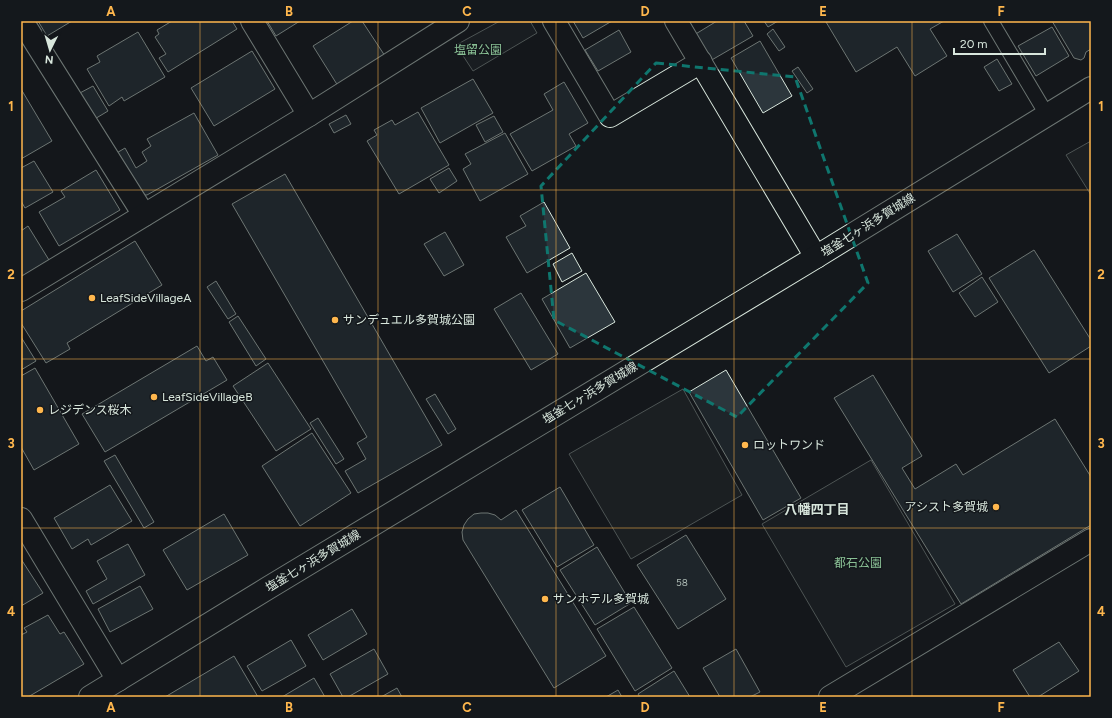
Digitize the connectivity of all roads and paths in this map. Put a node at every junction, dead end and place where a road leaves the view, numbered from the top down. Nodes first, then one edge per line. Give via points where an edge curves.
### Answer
1 (22, 21) edge
2 (252, 21) edge
3 (458, 21) edge
4 (554, 21) edge
5 (676, 21) edge
6 (991, 21) edge
7 (701, 62) junction
8 (1091, 88) edge
9 (310, 115) junction
10 (1047, 115) junction
11 (144, 215) junction
12 (816, 257) junction
13 (21, 290) edge
14 (21, 519) edge
15 (1091, 540) edge
16 (118, 680) junction
17 (90, 697) edge
18 (830, 697) edge

1 - 11 street
2 - 9 street
3 - 9 street
4 - 7 street via 610,116
5 - 7 street
6 - 10 lane
7 - 12 street
8 - 10 street, 塩釜七ヶ浜多賀城線
9 - 11 street
10 - 12 street, 塩釜七ヶ浜多賀城線
11 - 13 street
12 - 16 street, 塩釜七ヶ浜多賀城線
14 - 16 street
15 - 18 street
16 - 17 street, 塩釜七ヶ浜多賀城線

